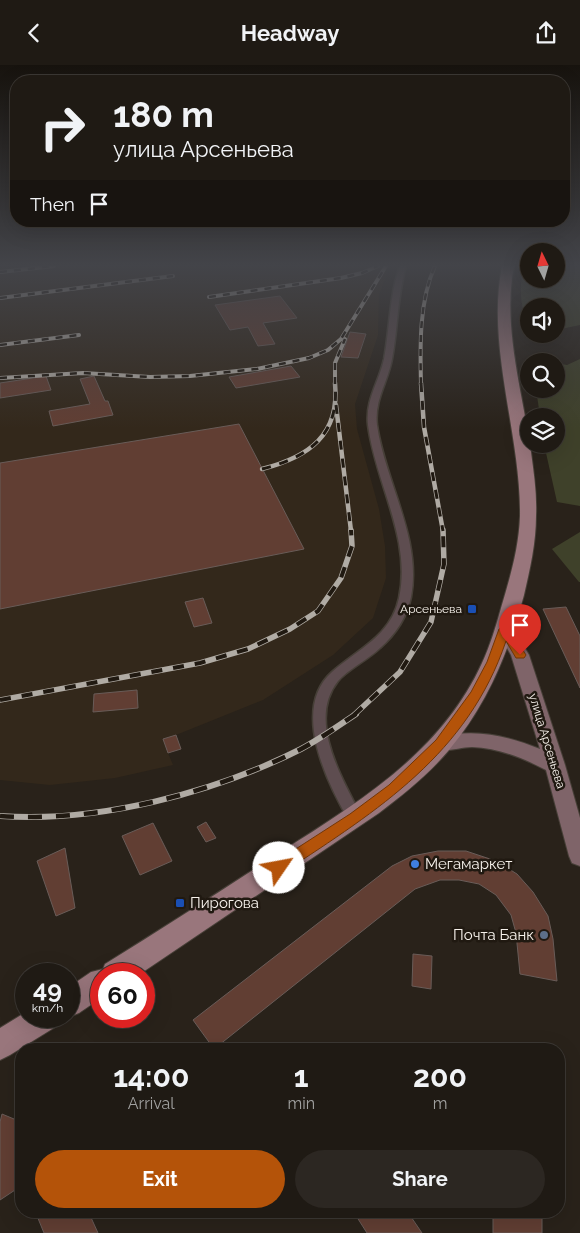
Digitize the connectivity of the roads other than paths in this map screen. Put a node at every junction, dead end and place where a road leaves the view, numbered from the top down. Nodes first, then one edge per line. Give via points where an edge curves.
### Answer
1 (391, 321) edge
2 (505, 321) edge
3 (504, 629) junction
4 (441, 744) junction
5 (554, 765) junction
6 (355, 818) junction
7 (580, 856) edge
8 (132, 963) edge
9 (28, 1028) edge
10 (0, 1045) edge

1 - 6 street via 388,360 372,412 376,446 408,563 405,597 391,630 376,647 335,676 320,707 322,738 333,778
2 - 3 main road via 522,442 528,514 526,552
3 - 4 main road via 493,662 475,695
3 - 5 main road, улица Арсеньева via 520,655
4 - 5 main road via 457,739 475,739 524,750
4 - 6 main road via 394,789
5 - 7 main road, улица Арсеньева
6 - 8 main road
9 - 10 main road

